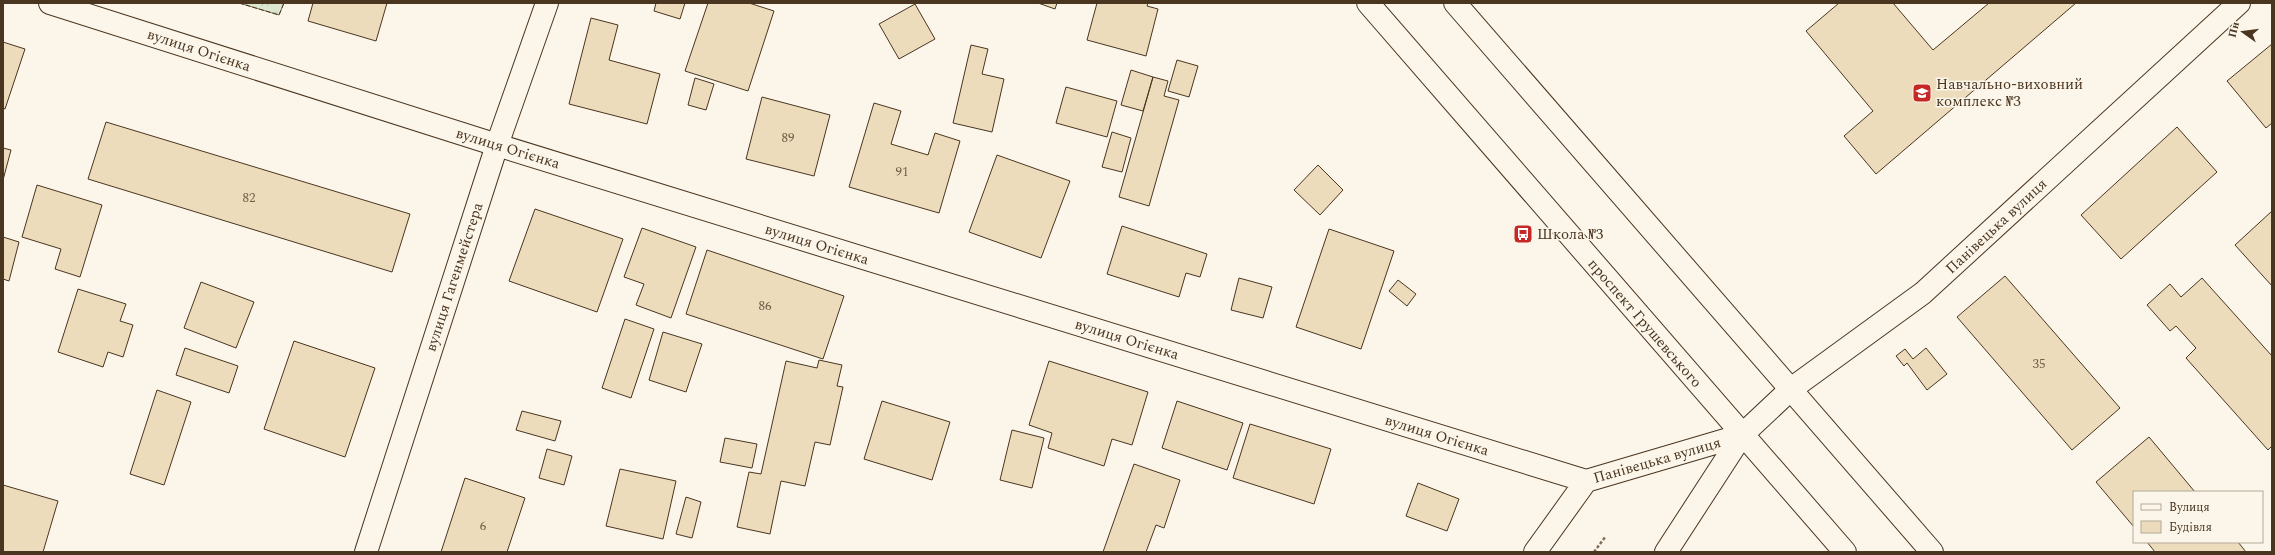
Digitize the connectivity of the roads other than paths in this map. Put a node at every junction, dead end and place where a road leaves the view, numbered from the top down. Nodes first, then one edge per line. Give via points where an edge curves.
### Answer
1 (50, 3) edge
2 (547, 3) edge
3 (1368, 3) edge
4 (1455, 3) edge
5 (2239, 3) edge
6 (497, 145) junction
7 (1791, 389) junction
8 (1742, 435) junction
9 (1586, 481) junction
10 (366, 552) edge
11 (1536, 552) edge
12 (1666, 552) edge
13 (1845, 552) edge
14 (1932, 552) edge

1 - 6 street, вулиця Огієнка
2 - 6 street, вулиця Гагенмейстера
3 - 8 street, проспект Грушевського
4 - 7 street
5 - 7 street, Панівецька вулиця via 1923,293
6 - 9 street, вулиця Огієнка
6 - 10 street, вулиця Гагенмейстера
7 - 8 street, Панівецька вулиця
7 - 14 street
8 - 9 street, Панівецька вулиця
8 - 12 street, Панівецька вулиця
8 - 13 street, проспект Грушевського
9 - 11 street, Панівецька вулиця

